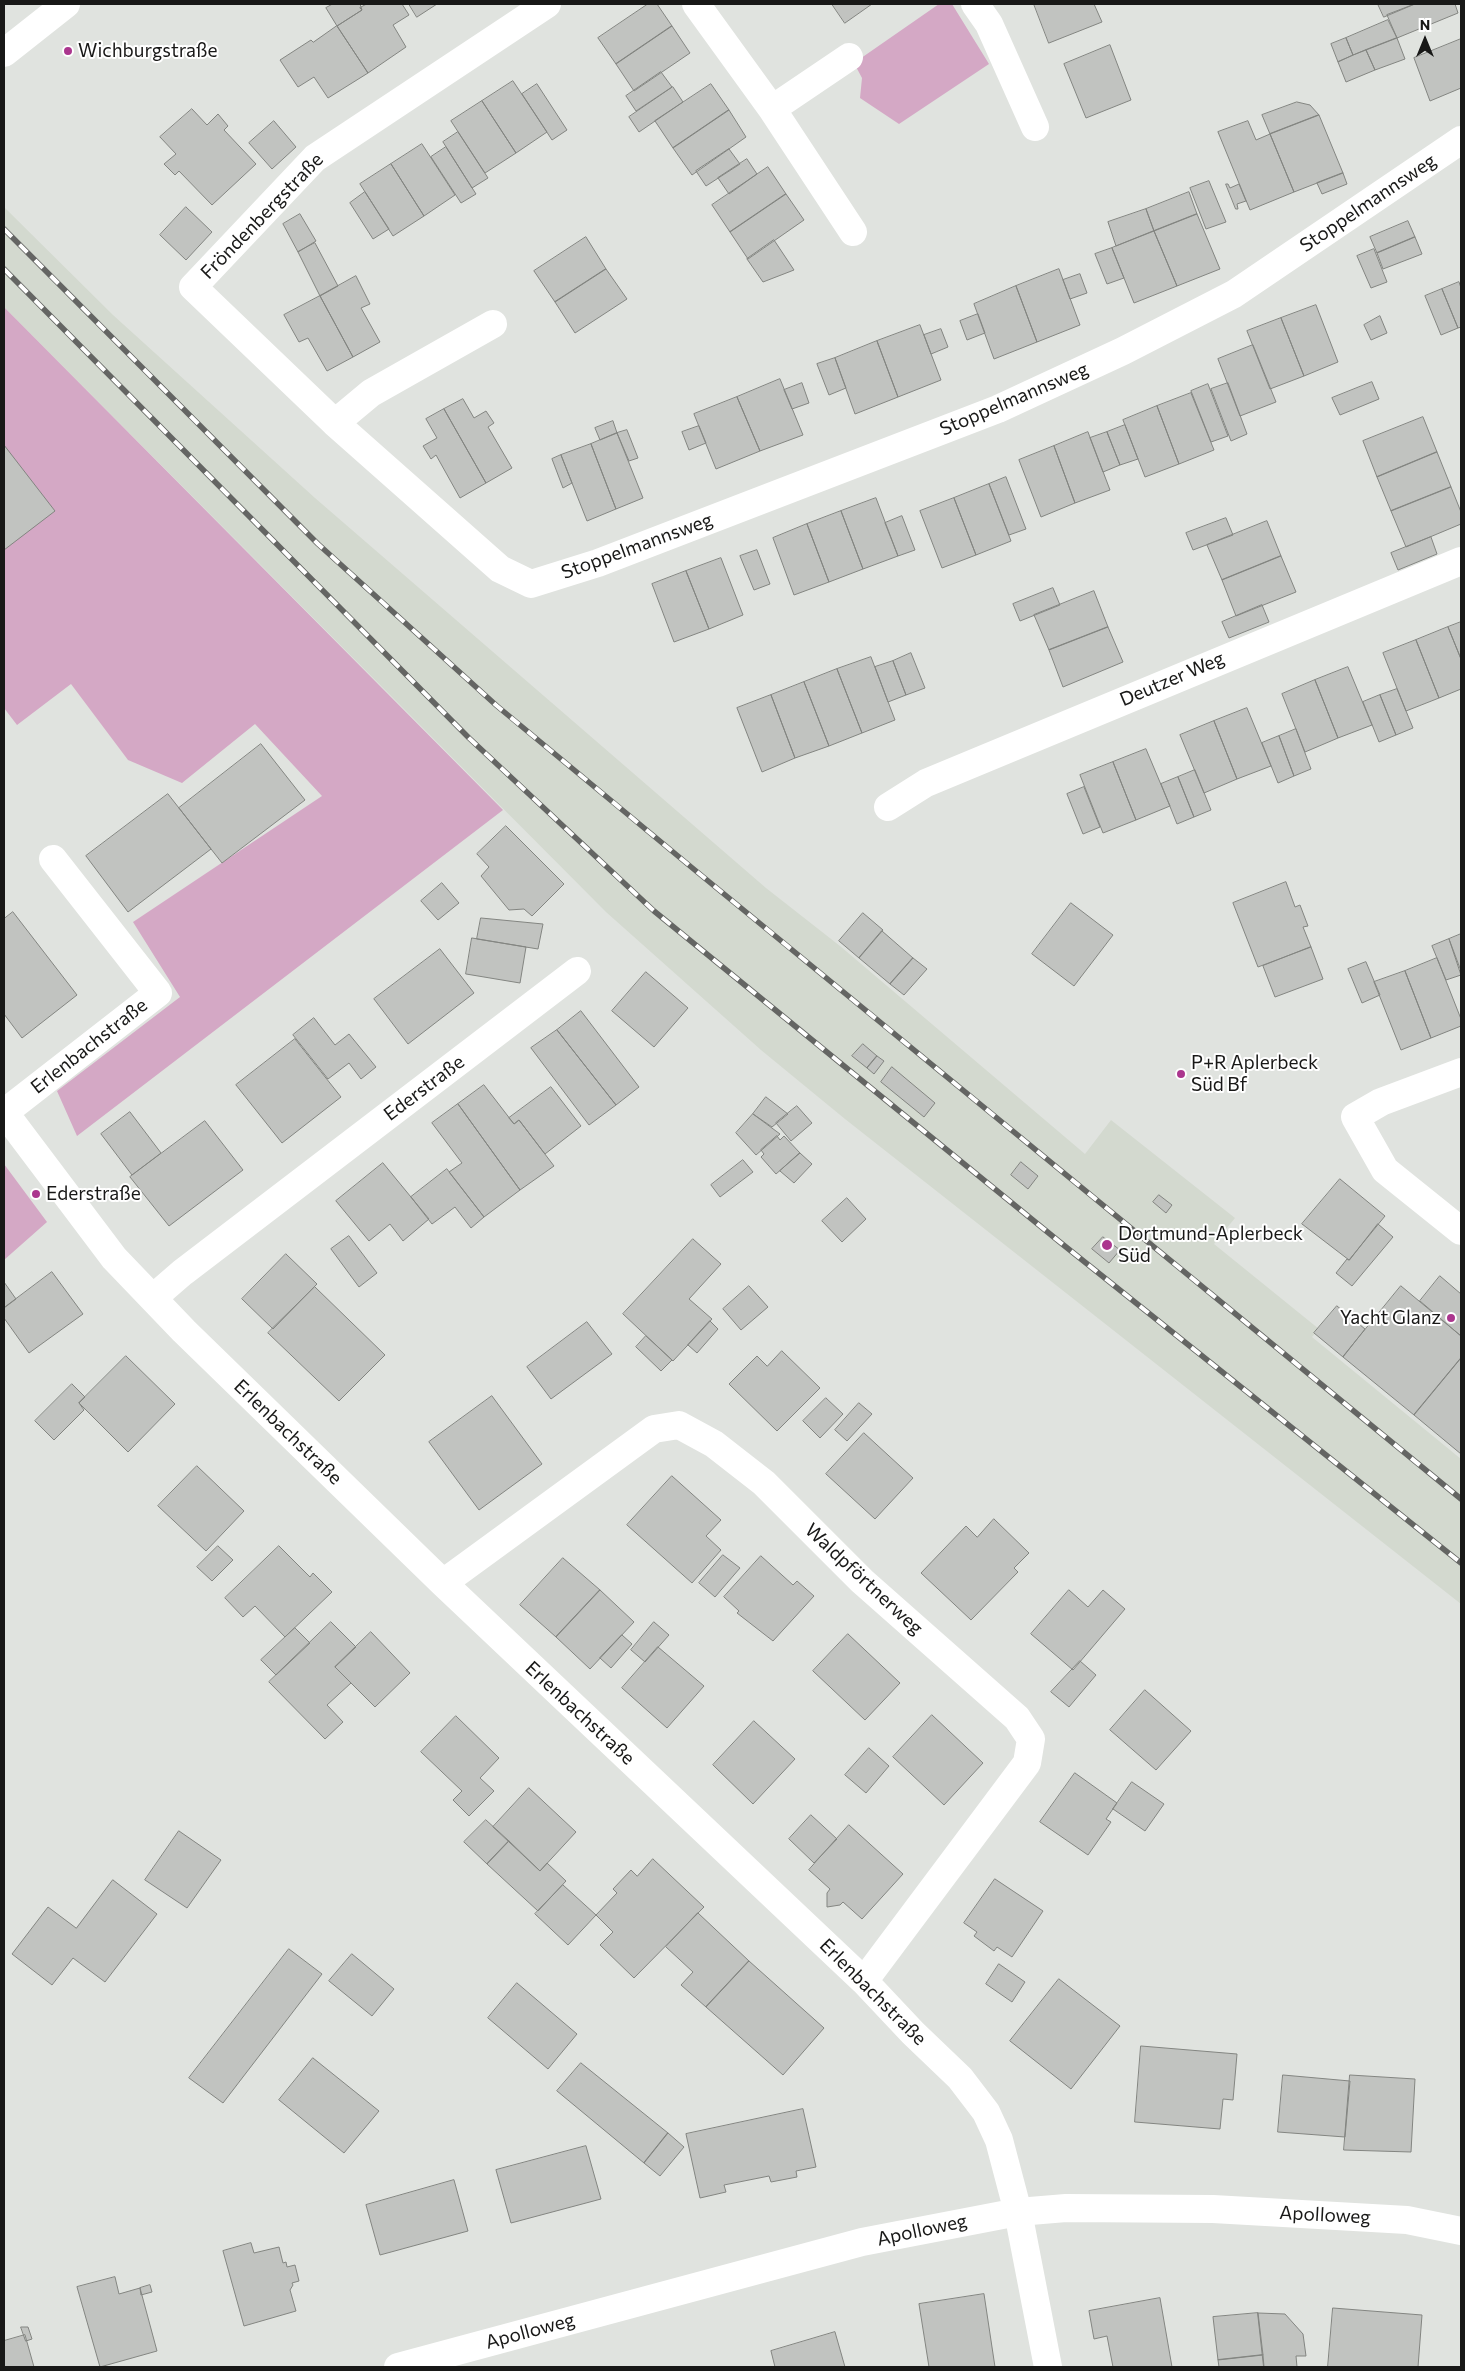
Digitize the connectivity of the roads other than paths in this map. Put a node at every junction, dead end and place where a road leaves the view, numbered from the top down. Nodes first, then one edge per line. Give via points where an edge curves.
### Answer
1 (66, 4) edge
2 (547, 4) edge
3 (696, 4) edge
4 (975, 4) edge
5 (4, 53) edge
6 (849, 58) dead end
7 (772, 109) junction
8 (1035, 127) dead end
9 (1461, 140) edge
10 (853, 232) dead end
11 (493, 324) dead end
12 (335, 423) junction
13 (1461, 561) edge
14 (531, 584) joint
15 (888, 807) dead end
16 (53, 859) dead end
17 (578, 971) dead end
18 (1461, 1072) edge
19 (4, 1112) edge
20 (1461, 1231) edge
21 (153, 1298) junction
22 (443, 1583) junction
23 (864, 1981) junction
24 (1018, 2212) junction
25 (1461, 2231) edge
26 (398, 2367) edge
27 (1048, 2367) edge

1 - 5 street
2 - 12 street, Fröndenbergstraße via 315,158 193,287
3 - 7 street
4 - 8 street via 989,24
6 - 7 street
7 - 10 street
9 - 14 street, Stoppelmannsweg via 1234,294 1123,351 998,409 598,563
11 - 12 street via 371,394
12 - 14 street, Fröndenbergstraße via 500,569
13 - 15 street, Deutzer Weg via 926,783
16 - 19 street, Erlenbachstraße via 158,992
17 - 21 street, Ederstraße
18 - 20 street via 1381,1102 1355,1117 1385,1170
19 - 21 street, Erlenbachstraße via 114,1258
21 - 22 street, Erlenbachstraße
22 - 23 street, Erlenbachstraße
22 - 23 street, Waldpförtnerweg via 654,1429 679,1425 714,1444 764,1483 862,1581 1017,1718 1032,1740 1027,1763
23 - 24 street, Erlenbachstraße via 960,2078 986,2112 999,2140
24 - 25 street, Apolloweg via 1066,2208 1213,2209 1407,2220
24 - 26 street, Apolloweg via 862,2242
24 - 27 street, Erlenbachstraße

